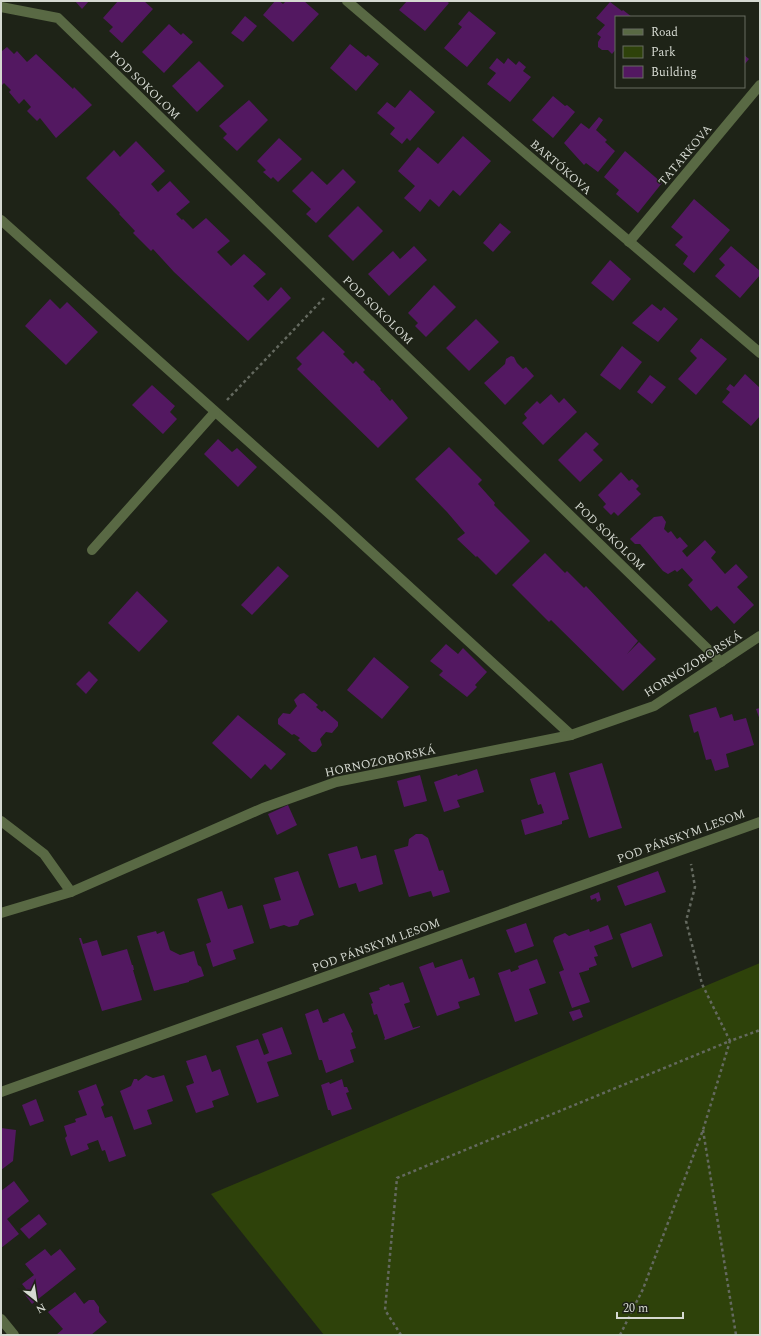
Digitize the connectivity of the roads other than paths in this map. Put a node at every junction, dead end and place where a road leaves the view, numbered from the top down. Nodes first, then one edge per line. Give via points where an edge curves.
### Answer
1 (346, 1) edge
2 (1, 7) edge
3 (760, 85) edge
4 (1, 220) edge
5 (629, 242) junction
6 (760, 353) edge
7 (216, 412) junction
8 (92, 550) dead end
9 (760, 636) edge
10 (721, 662) junction
11 (571, 735) junction
12 (1, 821) edge
13 (760, 822) edge
14 (71, 892) junction
15 (1, 913) edge
16 (1, 1092) edge
17 (1, 1319) edge
18 (14, 1335) edge

1 - 5 street, BARTÓKOVA
2 - 10 street, POD SOKOLOM via 58,18
3 - 5 street, TATARKOVA
4 - 7 street
5 - 6 street, BARTÓKOVA
7 - 8 street
7 - 11 street
9 - 10 street, HORNOZOBORSKÁ
10 - 11 street, HORNOZOBORSKÁ via 654,706
11 - 14 street, HORNOZOBORSKÁ via 336,782 263,808
12 - 14 street via 44,854
13 - 16 street, POD PÁNSKYM LESOM
14 - 15 street, HORNOZOBORSKÁ
17 - 18 street

